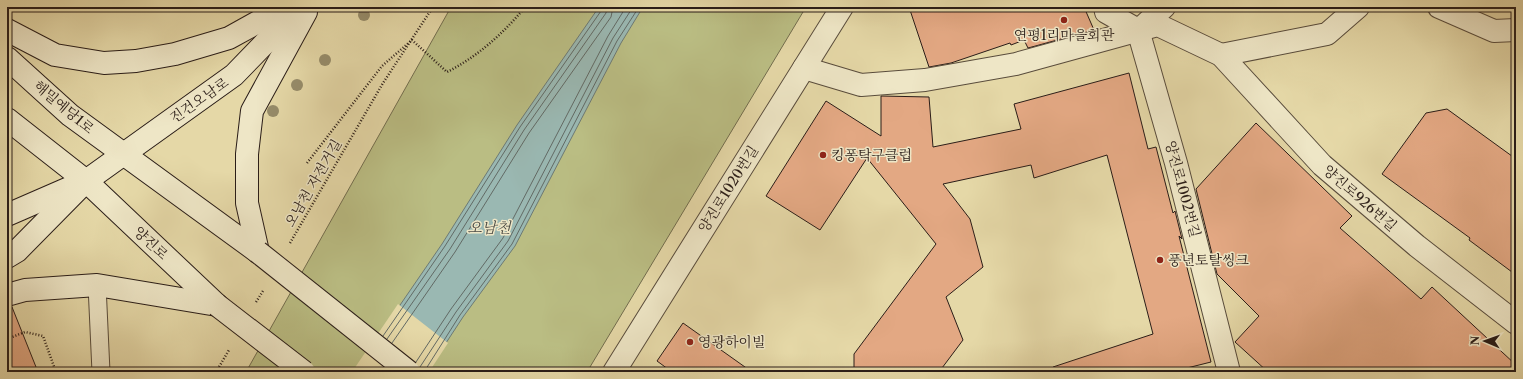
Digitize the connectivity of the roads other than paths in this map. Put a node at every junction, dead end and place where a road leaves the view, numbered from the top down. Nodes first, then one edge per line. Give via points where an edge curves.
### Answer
1 (285, 7) edge
2 (300, 7) edge
3 (309, 7) edge
4 (842, 7) edge
5 (1105, 7) edge
6 (1164, 7) edge
7 (1358, 7) edge
8 (1439, 7) edge
9 (7, 30) edge
10 (1138, 30) junction
11 (1516, 30) edge
12 (1221, 55) junction
13 (7, 58) edge
14 (804, 68) junction
15 (7, 119) edge
16 (122, 154) junction
17 (86, 181) junction
18 (7, 215) edge
19 (258, 252) junction
20 (7, 256) edge
21 (97, 285) junction
22 (7, 295) edge
23 (217, 304) junction
24 (1516, 323) edge
25 (101, 372) edge
26 (304, 372) edge
27 (409, 372) edge
28 (614, 372) edge
29 (1229, 372) edge

1 - 9 street via 229,38 175,54 136,61 104,63 55,55
2 - 16 street, 진건오남로 via 234,75
3 - 19 street via 252,111 246,154 247,203
4 - 14 street, 양진로1020번길
5 - 10 street via 1106,12
6 - 10 street
7 - 12 street via 1327,34
8 - 11 street via 1494,31
10 - 12 street, 양진로926번길 via 1158,25
10 - 14 street via 1016,64 926,80 861,85
10 - 29 street, 양진로1002번길 via 1176,163
12 - 24 street, 양진로926번길 via 1322,165 1417,246
13 - 16 street, 해밀예당1로 via 70,115
14 - 28 street, 양진로1020번길
15 - 17 street
16 - 17 street, 진건오남로
16 - 19 street
17 - 18 street, 진건오남로
17 - 20 street, 진건오남로 via 17,251
17 - 23 street, 양진로
19 - 27 street, bridge
21 - 22 street via 25,290
21 - 23 street
21 - 25 lane
23 - 26 street, 양진로, bridge

